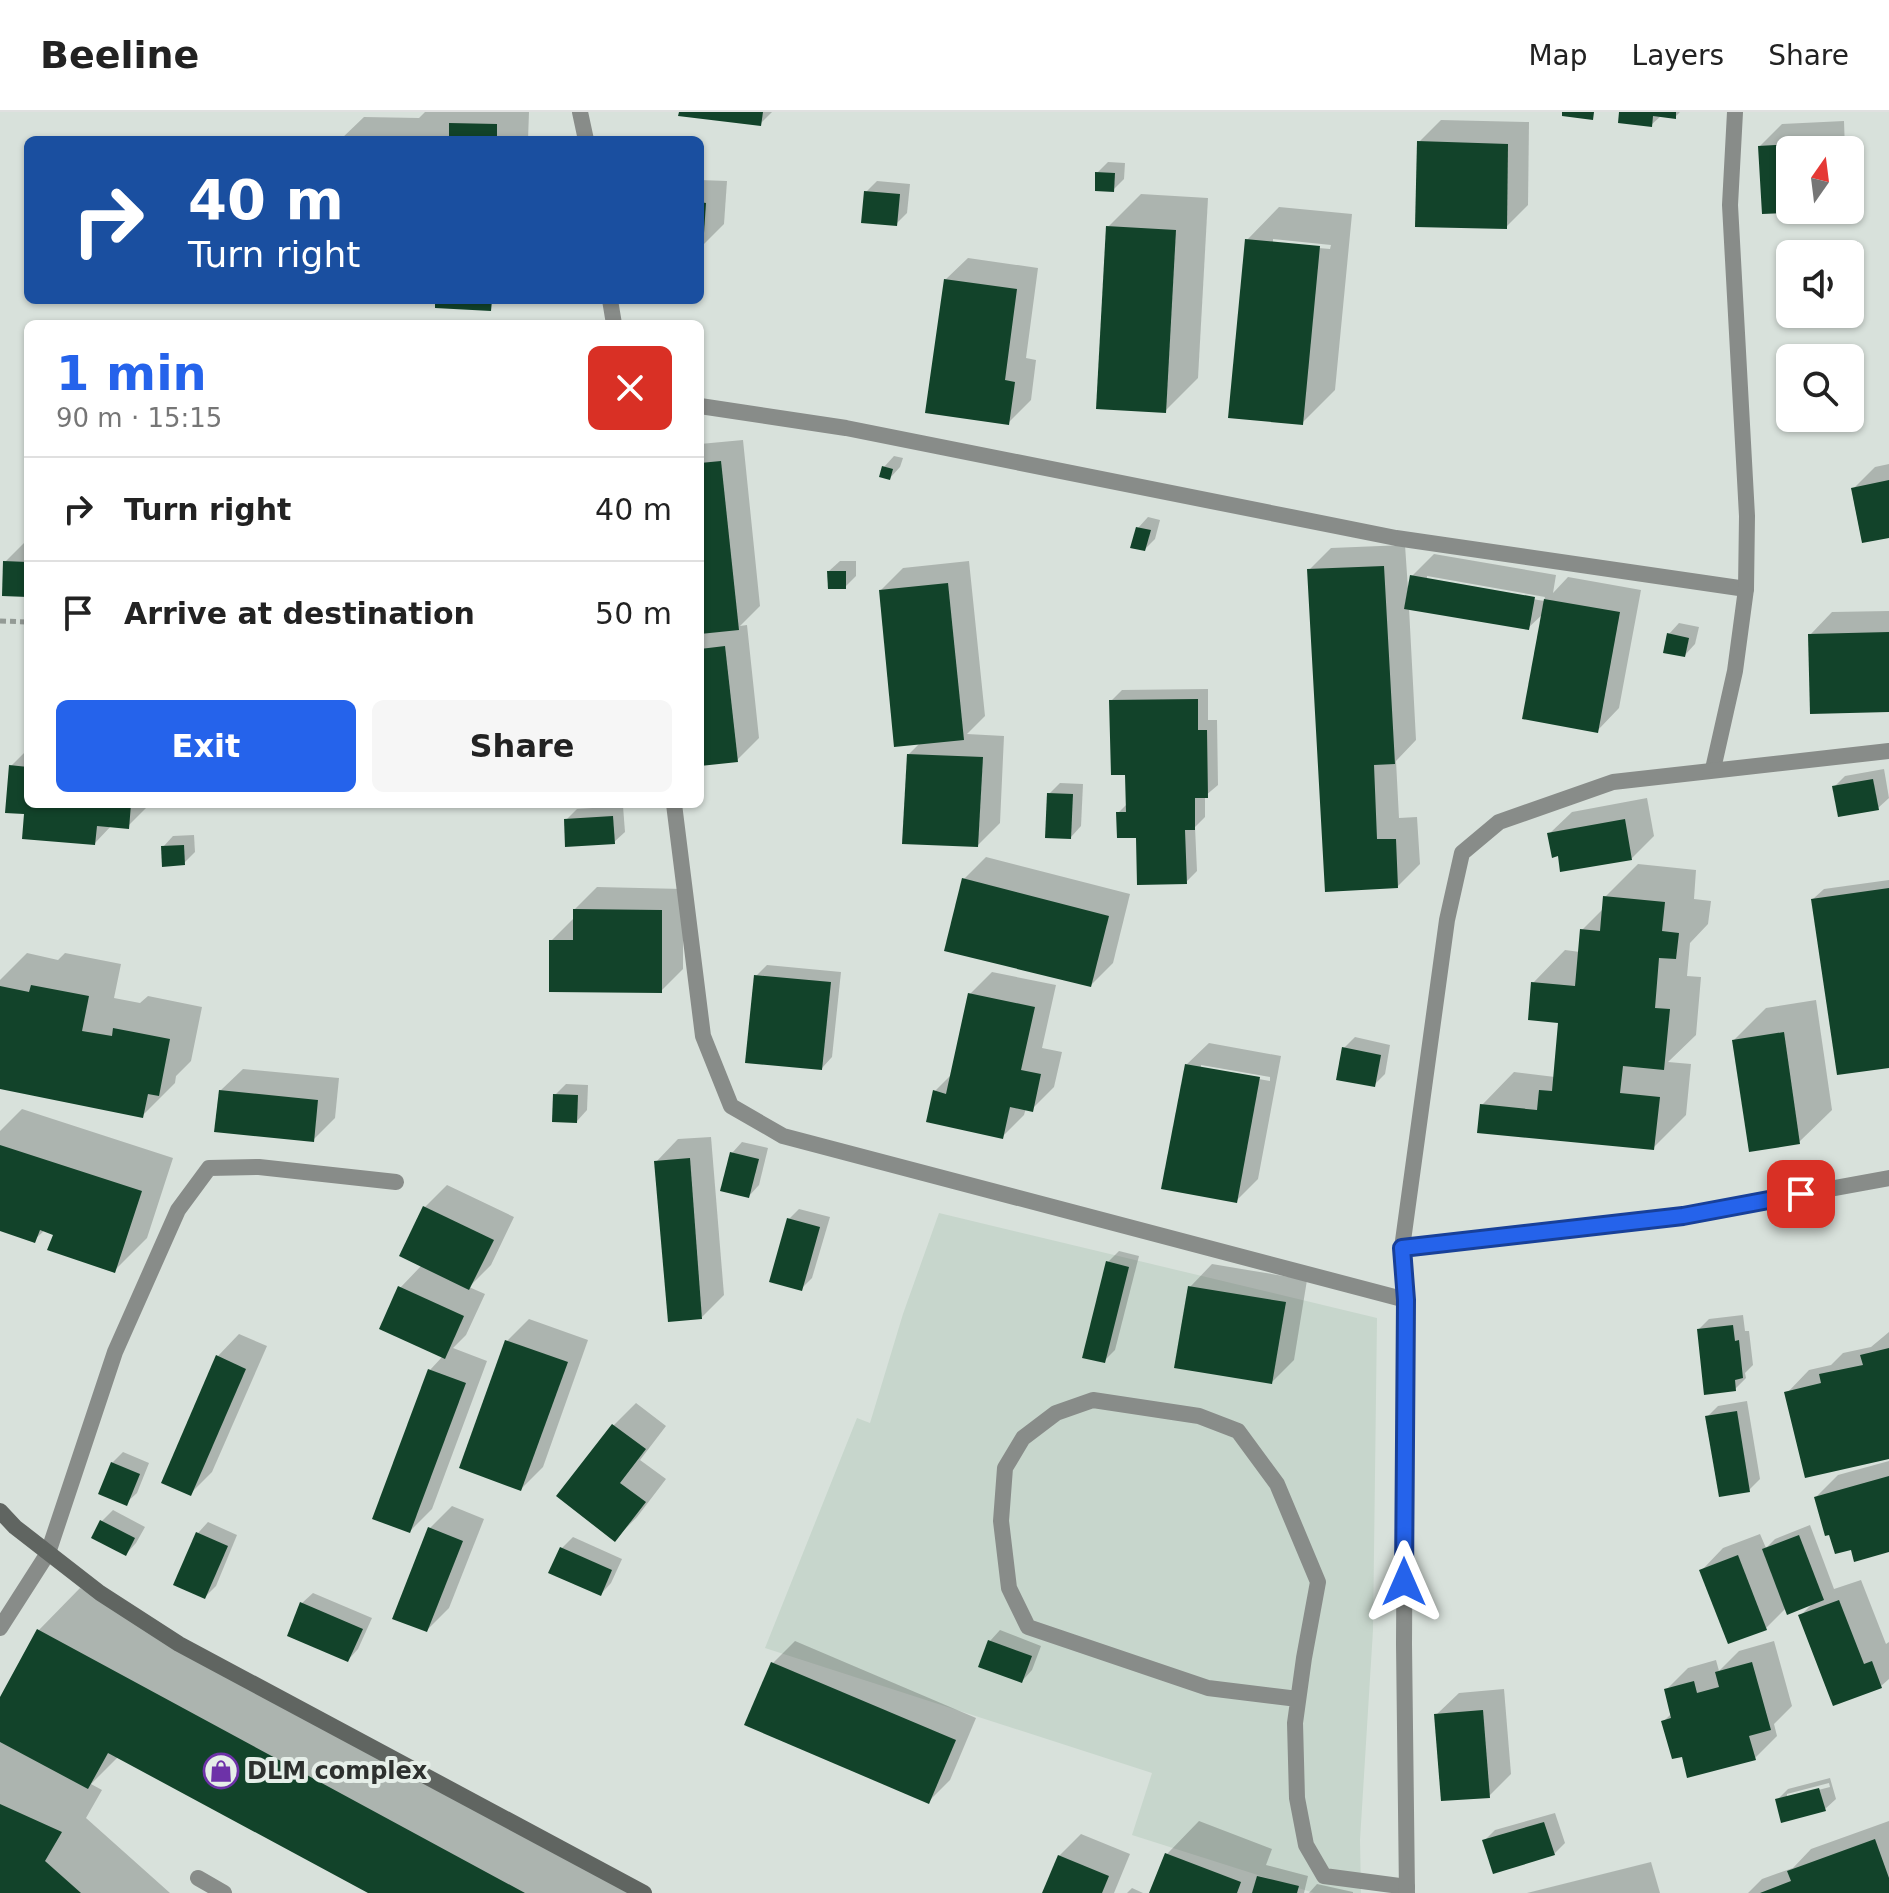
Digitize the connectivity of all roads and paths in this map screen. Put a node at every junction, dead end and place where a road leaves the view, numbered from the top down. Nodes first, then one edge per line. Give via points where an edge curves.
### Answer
1 (580, 112) edge
2 (1735, 112) edge
3 (585, 136) edge
4 (704, 407) edge
5 (1746, 589) junction
6 (0, 621) edge
7 (24, 622) edge
8 (1889, 751) edge
9 (1713, 769) junction
10 (674, 808) edge
11 (1889, 1178) edge
12 (396, 1182) dead end
13 (1402, 1248) junction
14 (1406, 1300) junction
15 (0, 1511) edge
16 (48, 1553) junction
17 (0, 1628) edge
18 (1298, 1699) junction
19 (198, 1878) dead end
20 (1407, 1890) edge
21 (224, 1893) edge
22 (644, 1893) edge

1 - 3 street
2 - 5 street via 1730,205 1747,516
4 - 5 street via 846,428 1396,538
5 - 9 street
6 - 7 path
8 - 9 street
9 - 13 street via 1613,782 1529,809 1499,822 1462,853 1447,920
10 - 14 street via 703,1036 731,1106 783,1136
11 - 13 street via 1683,1216
12 - 16 street via 259,1167 209,1168 178,1210 115,1352
13 - 14 street
14 - 20 street
15 - 16 main road
16 - 17 street
16 - 22 main road via 179,1644
18 - 18 street via 1318,1582 1277,1484 1238,1431 1199,1416 1093,1400 1056,1413 1023,1438 1005,1468 1001,1521 1009,1588 1028,1627 1208,1688
18 - 20 street via 1297,1798 1306,1845 1324,1876
19 - 21 street

